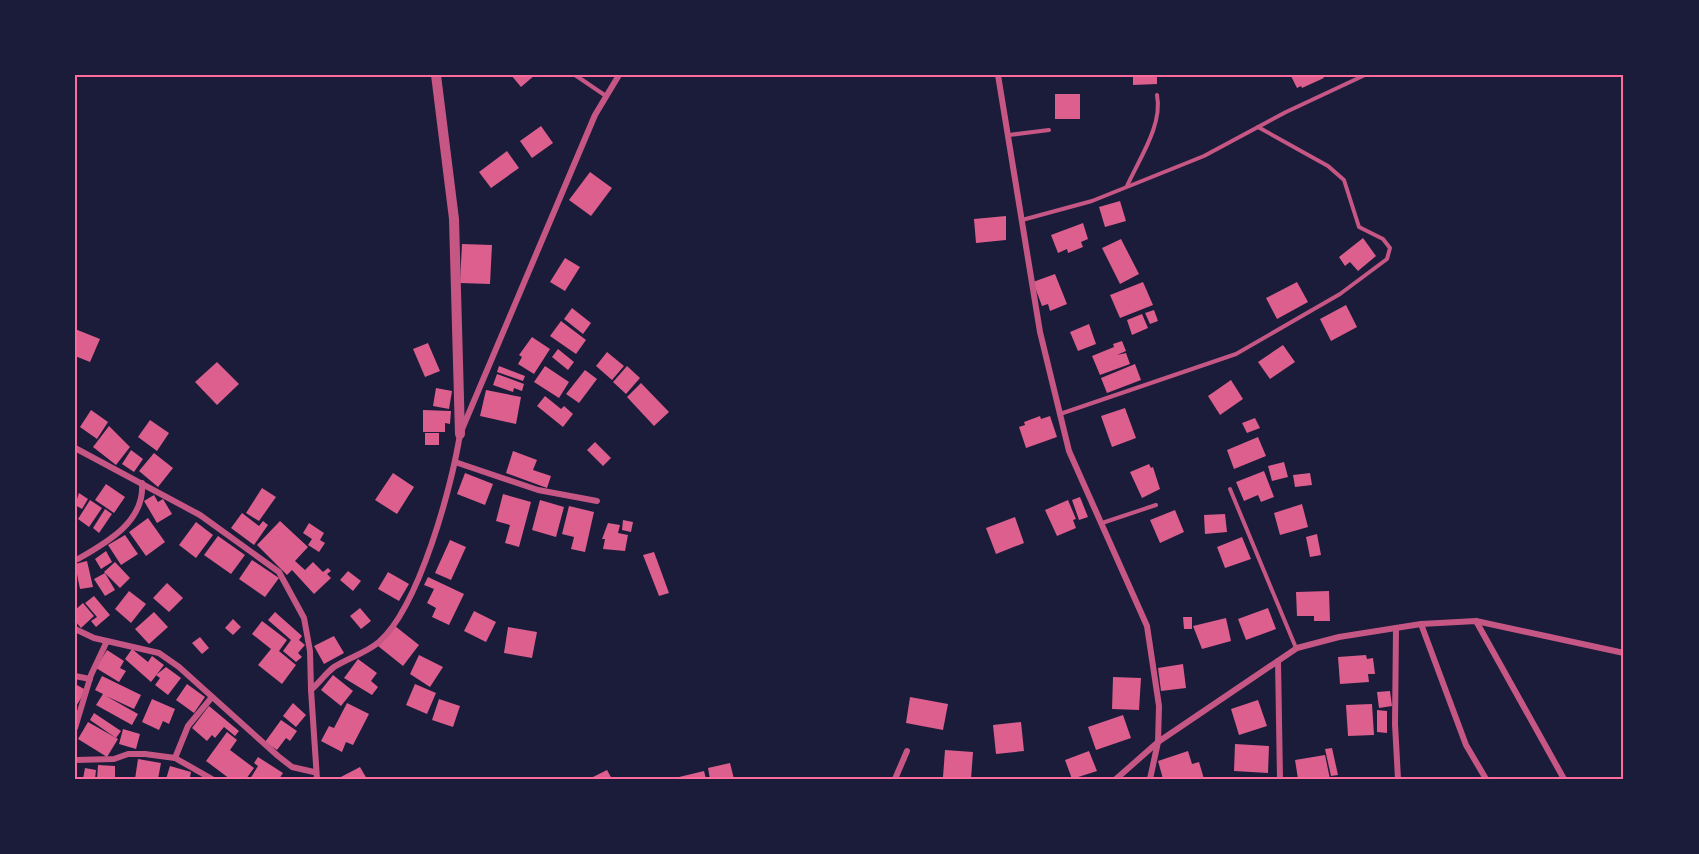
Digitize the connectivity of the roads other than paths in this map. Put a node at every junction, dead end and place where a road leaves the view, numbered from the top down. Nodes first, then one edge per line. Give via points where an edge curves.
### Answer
1 (436, 75) edge
2 (575, 75) edge
3 (619, 75) edge
4 (998, 75) edge
5 (1365, 75) edge
6 (1157, 95) dead end
7 (606, 96) junction
8 (1258, 127) junction
9 (1049, 130) dead end
10 (1009, 135) junction
11 (1126, 187) junction
12 (1022, 220) junction
13 (1060, 414) junction
14 (460, 434) junction
15 (75, 448) edge
16 (455, 462) junction
17 (142, 483) junction
18 (1230, 489) dead end
19 (597, 501) dead end
20 (1156, 505) dead end
21 (1102, 523) junction
22 (78, 559) dead end
23 (1476, 621) junction
24 (1421, 624) junction
25 (1396, 628) junction
26 (75, 629) edge
27 (108, 641) junction
28 (1297, 648) junction
29 (1624, 653) edge
30 (1278, 661) junction
31 (75, 676) edge
32 (90, 679) junction
33 (311, 690) junction
34 (212, 697) junction
35 (75, 728) edge
36 (1158, 742) junction
37 (907, 751) dead end
38 (175, 758) junction
39 (75, 759) edge
40 (316, 775) edge
41 (212, 779) edge
42 (895, 779) edge
43 (1116, 779) edge
44 (1150, 779) edge
45 (1280, 779) edge
46 (1398, 779) edge
47 (1486, 779) edge
48 (1564, 779) edge

1 - 14 street via 454,219
2 - 7 lane
3 - 7 street
4 - 10 street
5 - 8 lane
6 - 11 lane via 1160,108 1154,127
7 - 14 street
8 - 11 lane via 1204,156
8 - 13 lane via 1328,166 1344,180 1359,227 1383,239 1390,249 1387,259 1340,294 1236,354
9 - 10 lane
10 - 12 street
11 - 12 lane via 1092,201
12 - 13 street via 1040,332
13 - 21 street via 1069,451
14 - 16 street
15 - 17 street
16 - 19 street via 538,490
16 - 33 street via 435,533 407,603 379,642 333,668
17 - 22 street via 140,507 121,531
17 - 33 street via 200,515 279,572 304,618
18 - 28 lane
20 - 21 lane
21 - 36 street via 1147,626 1158,706
23 - 24 street
23 - 29 street
23 - 48 street
24 - 25 street
24 - 47 street via 1466,745
25 - 28 street
25 - 46 street
26 - 27 street
27 - 32 street
27 - 34 street via 159,653
28 - 30 street
30 - 36 street
30 - 45 street
31 - 32 street
32 - 35 street
33 - 40 street
34 - 38 street via 188,726
34 - 40 street via 292,767
36 - 43 street
36 - 44 street
37 - 42 street
38 - 39 street via 128,754 114,759
38 - 41 street

